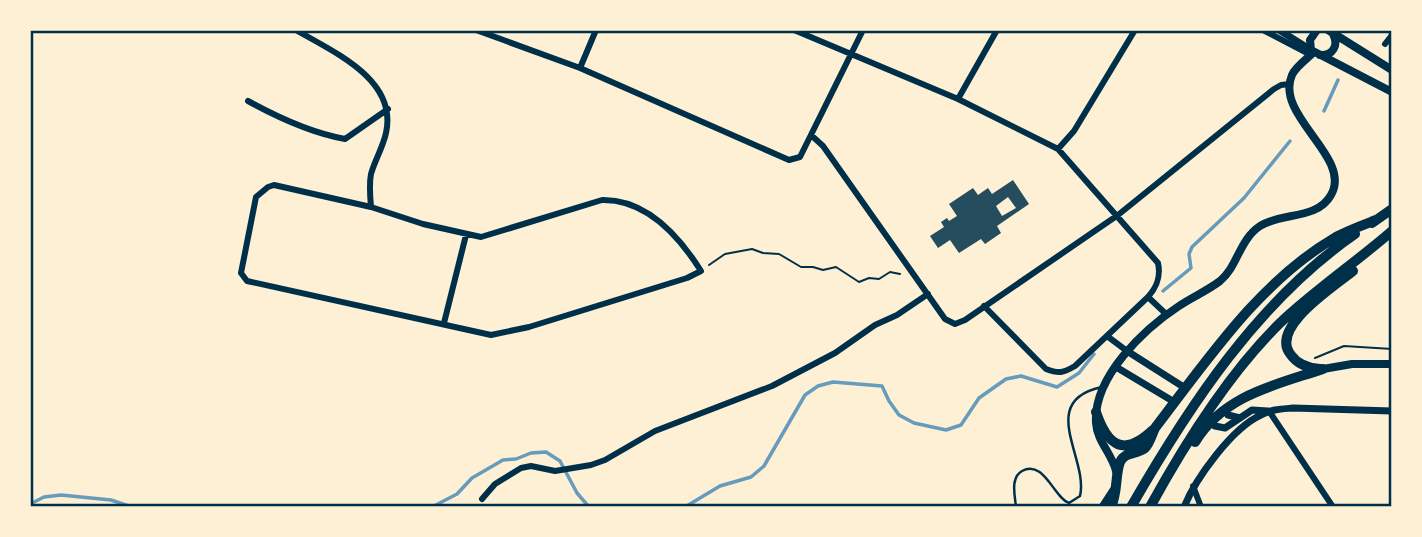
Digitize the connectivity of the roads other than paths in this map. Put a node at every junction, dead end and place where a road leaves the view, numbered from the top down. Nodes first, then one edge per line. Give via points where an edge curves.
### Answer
1 (296, 30) edge
2 (476, 30) edge
3 (596, 30) edge
4 (794, 30) edge
5 (863, 30) edge
6 (997, 30) edge
7 (1136, 30) edge
8 (1263, 30) edge
9 (1279, 30) edge
10 (1317, 30) edge
11 (1330, 31) edge
12 (1392, 35) edge
13 (1385, 44) dead end
14 (1314, 53) junction
15 (849, 55) junction
16 (580, 68) junction
17 (1392, 70) edge
18 (1290, 85) junction
19 (1392, 92) edge
20 (958, 99) junction
21 (248, 101) dead end
22 (388, 109) junction
23 (811, 135) junction
24 (1058, 149) junction
25 (371, 207) junction
26 (1384, 214) edge
27 (1118, 215) junction
28 (1392, 231) edge
29 (466, 235) junction
30 (1376, 245) junction
31 (928, 294) junction
32 (1148, 297) junction
33 (984, 306) junction
34 (1167, 314) junction
35 (443, 323) junction
36 (1107, 336) junction
37 (1127, 351) junction
38 (1392, 364) edge
39 (1116, 367) junction
40 (1323, 369) junction
41 (1105, 386) junction
42 (1182, 386) dead end
43 (1170, 405) junction
44 (1269, 411) junction
45 (1392, 411) edge
46 (1096, 412) junction
47 (1228, 415) dead end
48 (1240, 418) junction
49 (1215, 426) dead end
50 (1155, 428) junction
51 (1198, 432) junction
52 (1118, 481) junction
53 (1193, 486) junction
54 (482, 499) dead end
55 (1016, 507) edge
56 (1102, 507) edge
57 (1111, 507) edge
58 (1131, 507) edge
59 (1150, 507) edge
60 (1156, 507) edge
61 (1184, 507) edge
62 (1201, 507) edge
63 (1333, 507) edge

1 - 22 street via 359,69 380,92
2 - 16 street
3 - 16 street
4 - 15 street
5 - 15 street
6 - 20 street
7 - 24 street via 1074,131
8 - 14 street
9 - 14 street
10 - 14 main road via 1310,40
11 - 14 main road via 1336,40 1334,50
11 - 17 main road
12 - 13 street
14 - 18 main road via 1292,75
14 - 19 main road
15 - 20 street
15 - 23 street
16 - 23 street via 789,160 800,158
18 - 27 street via 1274,89
18 - 34 main road via 1296,108 1334,171 1331,195 1318,209 1258,227 1224,277
20 - 24 street
21 - 22 street via 345,139
22 - 25 street via 384,143 371,176
23 - 31 street
24 - 27 street
25 - 29 street
25 - 35 street via 268,187 256,197 241,273 247,281
26 - 43 highway via 1338,236 1271,288 1230,330
26 - 58 highway via 1287,293 1231,355 1181,423
27 - 32 street via 1158,263 1156,287
27 - 33 street
28 - 30 highway
29 - 35 street
29 - 35 street via 490,236 602,200 618,200 652,214 701,271 501,334
30 - 40 highway via 1288,330 1289,354 1304,366
30 - 51 highway via 1277,326
31 - 33 street via 955,324
31 - 54 street via 835,353 772,386 655,431 605,460 555,471 522,468 495,484
32 - 34 street
32 - 36 street
33 - 36 street via 1046,369 1057,373 1075,366
34 - 37 main road
36 - 37 street
37 - 39 main road
37 - 42 street
38 - 40 main road
39 - 41 main road
39 - 43 street
40 - 51 highway via 1232,403
41 - 46 main road
41 - 55 lane via 1076,398 1070,413 1068,434 1081,480 1080,496 1069,503 1062,501 1041,473 1029,469 1016,477
43 - 50 highway
44 - 45 street
44 - 48 street via 1256,409
44 - 53 street via 1250,422
44 - 63 street
46 - 50 highway via 1104,434 1121,444 1136,443
46 - 52 main road via 1098,434 1113,460
47 - 48 street
48 - 49 street via 1225,428
50 - 52 highway via 1144,449 1121,461
51 - 59 highway
51 - 60 highway
52 - 56 street
52 - 57 highway
53 - 61 street
53 - 62 street

